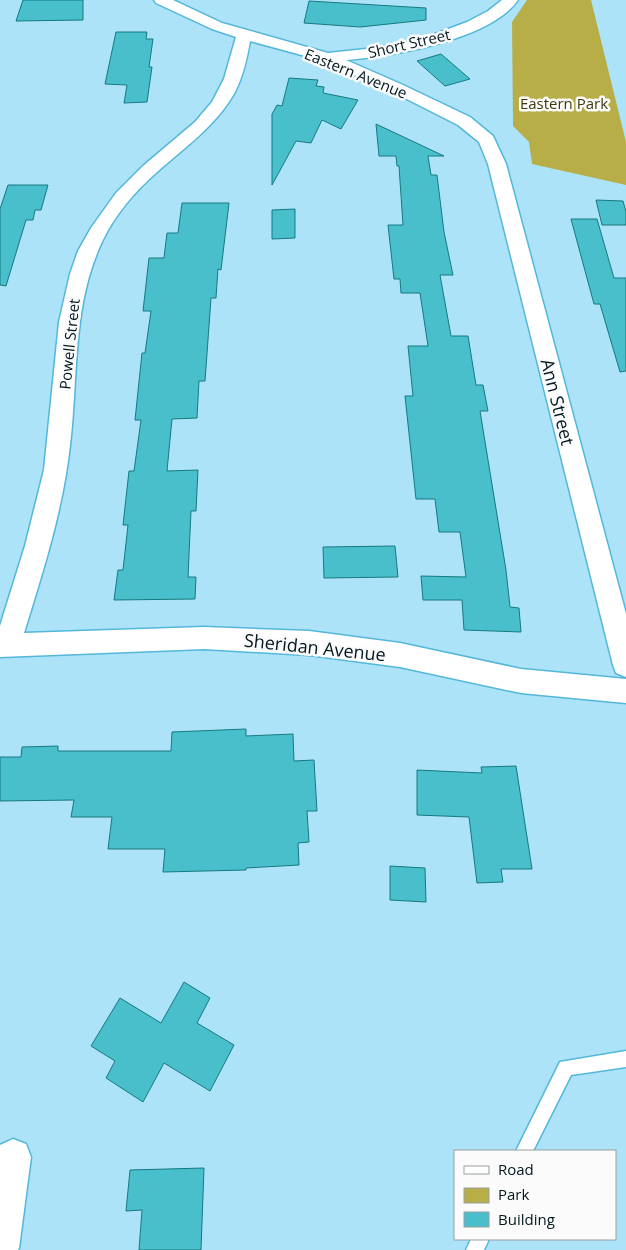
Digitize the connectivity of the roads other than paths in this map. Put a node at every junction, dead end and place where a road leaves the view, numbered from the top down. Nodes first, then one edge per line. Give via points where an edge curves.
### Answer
1 (161, 0) edge
2 (511, 0) edge
3 (244, 35) junction
4 (326, 57) junction
5 (488, 140) joint
6 (4, 645) edge
7 (626, 665) edge
8 (626, 691) edge
9 (626, 1059) edge
10 (525, 1150) edge
11 (13, 1157) dead end
12 (0, 1248) edge

1 - 3 street, Eastern Avenue
2 - 4 street, Short Street via 489,16 453,33 354,56
3 - 4 street, Eastern Avenue
3 - 6 street, Powell Street via 231,82 217,106 116,205 89,249 72,302 53,484 36,552
4 - 5 street, Eastern Avenue via 464,121
5 - 7 street, Ann Street via 497,164
6 - 8 street, Sheridan Avenue via 204,638 309,643 400,655 522,681
9 - 10 lane via 566,1068
11 - 12 street

